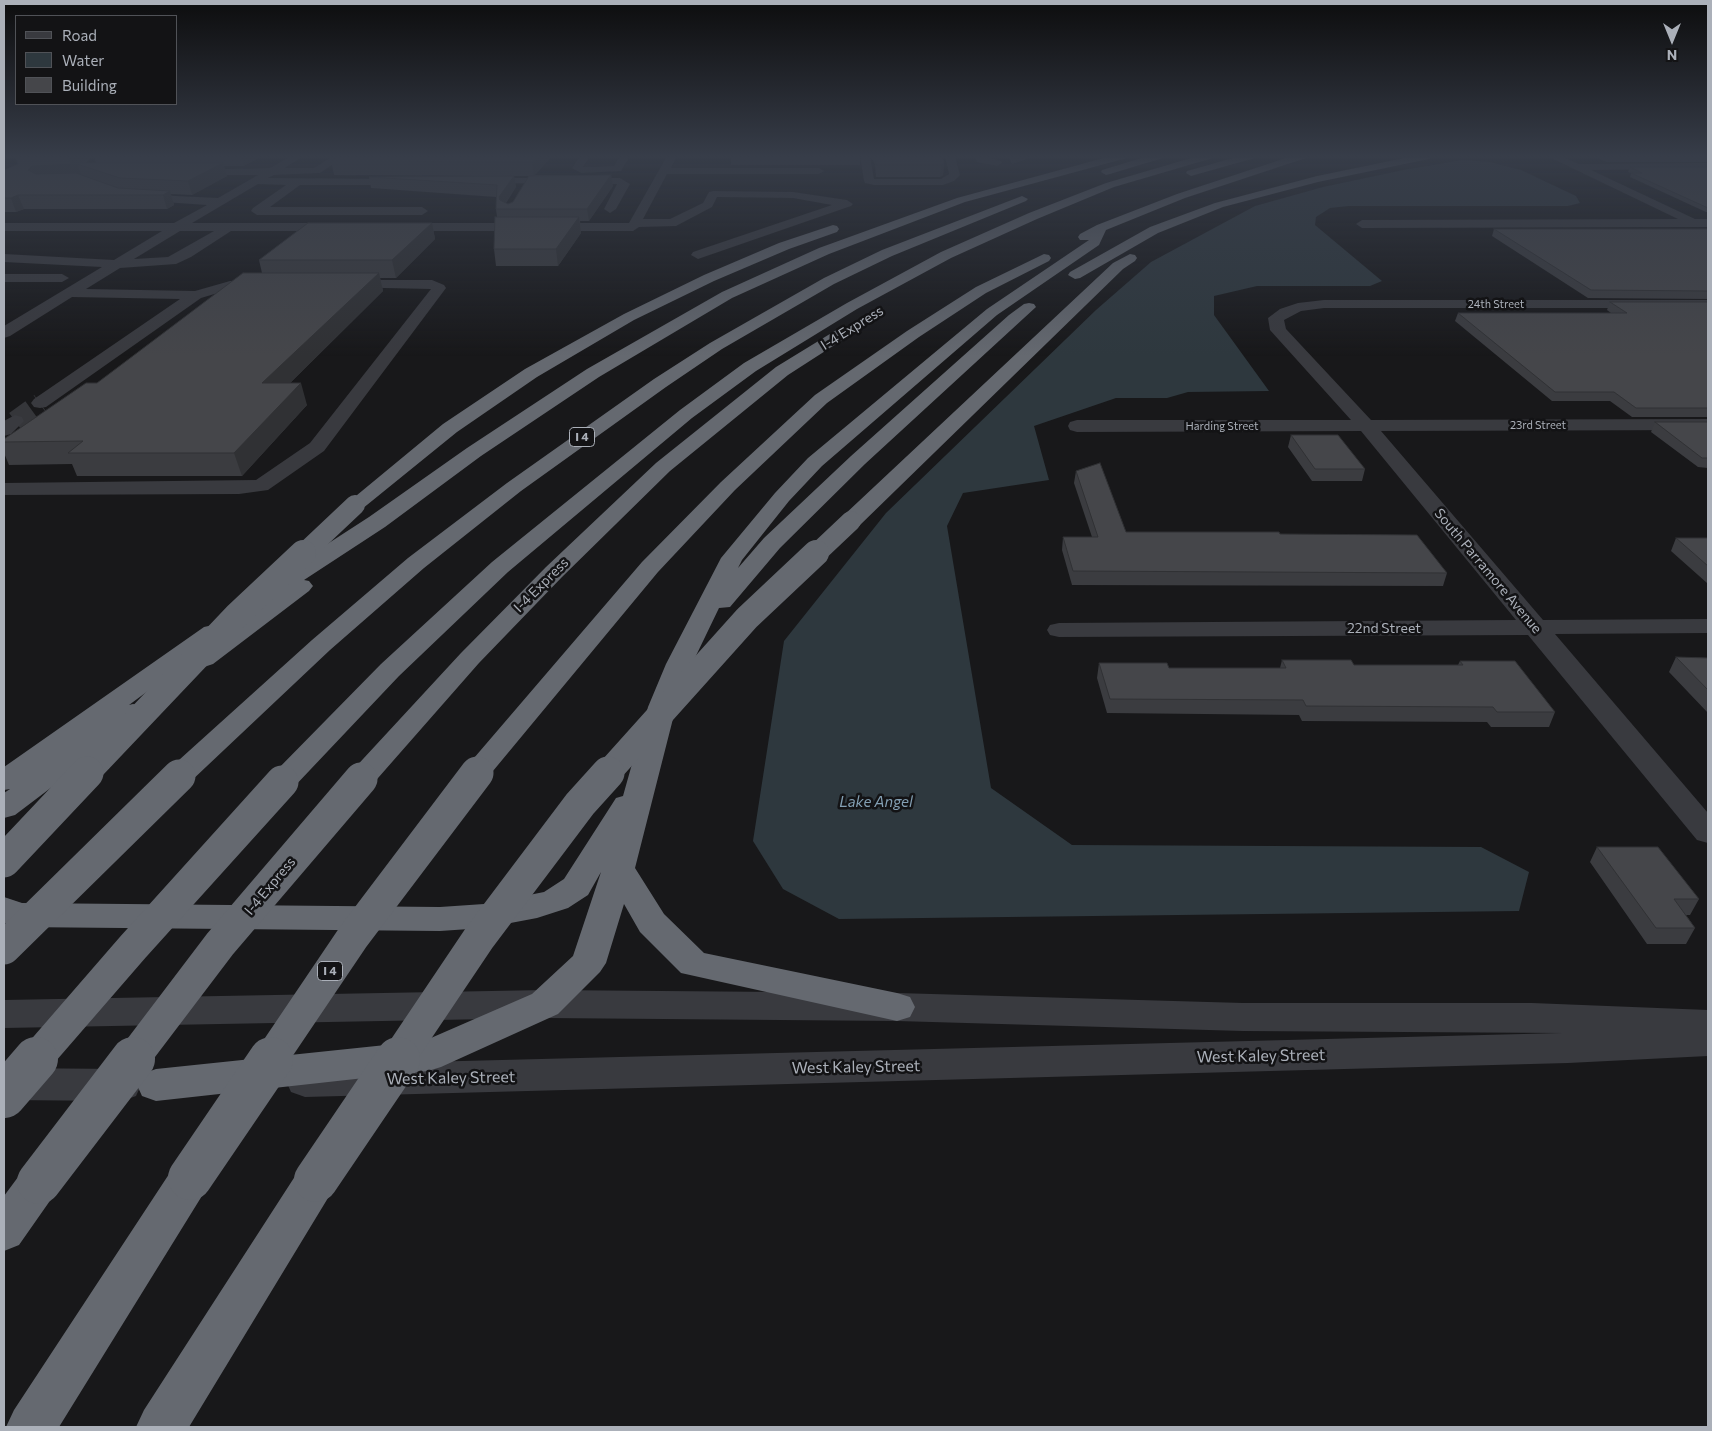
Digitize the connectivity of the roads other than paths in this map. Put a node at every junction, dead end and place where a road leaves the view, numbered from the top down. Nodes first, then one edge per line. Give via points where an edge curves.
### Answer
1 (185, 223) edge
2 (382, 223) edge
3 (631, 223) edge
4 (672, 223) edge
5 (793, 223) edge
6 (852, 223) edge
7 (863, 223) edge
8 (897, 223) edge
9 (960, 223) edge
10 (1017, 223) edge
11 (1053, 223) edge
12 (1115, 223) edge
13 (1171, 223) edge
14 (1194, 223) edge
15 (1695, 223) junction
16 (1708, 223) edge
17 (1362, 224) dead end
18 (4, 227) edge
19 (178, 227) junction
20 (228, 227) junction
21 (300, 227) junction
22 (405, 227) junction
23 (627, 228) junction
24 (1102, 228) junction
25 (1708, 230) edge
26 (287, 237) edge
27 (336, 237) edge
28 (394, 237) edge
29 (698, 256) dead end
30 (4, 258) edge
31 (119, 264) junction
32 (4, 278) edge
33 (96, 278) junction
34 (1064, 282) dead end
35 (278, 284) edge
36 (326, 284) edge
37 (71, 293) junction
38 (196, 295) junction
39 (1042, 297) dead end
40 (1708, 304) edge
41 (1285, 312) joint
42 (872, 315) dead end
43 (855, 326) dead end
44 (8, 328) edge
45 (588, 358) dead end
46 (551, 383) dead end
47 (40, 404) tunnel mouth
48 (1708, 424) edge
49 (1077, 426) dead end
50 (1367, 426) junction
51 (474, 452) junction
52 (4, 489) edge
53 (377, 522) junction
54 (1708, 626) edge
55 (1535, 627) junction
56 (1059, 630) dead end
57 (691, 640) junction
58 (4, 781) edge
59 (642, 781) junction
60 (4, 808) edge
61 (1708, 833) edge
62 (4, 861) edge
63 (619, 868) junction
64 (4, 909) edge
65 (4, 948) edge
66 (545, 1004) junction
67 (897, 1007) junction
68 (4, 1014) edge
69 (1708, 1025) edge
70 (1708, 1040) edge
71 (4, 1084) edge
72 (156, 1085) junction
73 (4, 1096) edge
74 (4, 1231) edge
75 (31, 1427) edge
76 (161, 1427) edge

1 - 19 street
2 - 22 street
3 - 23 street
4 - 23 street
5 - 29 street
6 - 62 highway, bridge via 739,265 621,321 531,373 450,428 355,505 237,615
7 - 45 highway via 780,254 702,292 653,317
8 - 51 highway via 727,295 593,373
9 - 65 highway, I 4, bridge via 829,281 716,346 552,459 416,563 321,645 179,776
10 - 73 highway, I-4 Express, bridge via 946,255 750,367 686,414 500,567 390,670 282,782
11 - 42 highway, I-4 Express via 926,282
12 - 24 highway, I 4
13 - 34 highway
14 - 76 highway, bridge via 1170,232 1118,266 747,618 580,804 479,938 316,1180
15 - 16 street
15 - 17 street
15 - 25 street
18 - 19 street
19 - 20 street
19 - 31 street
20 - 21 street
20 - 31 street via 171,261
21 - 26 street
21 - 27 street via 353,227
22 - 23 street via 457,232
22 - 28 street
24 - 57 highway via 1094,242 992,312 815,462 732,558
24 - 75 highway, I 4, bridge via 980,290 821,399 728,486 650,567 478,771 353,937 190,1178
30 - 31 street
31 - 33 street
32 - 33 street
33 - 37 street
35 - 38 street via 230,286
36 - 52 street via 432,284 439,288 317,447 261,486
37 - 38 street
37 - 44 street
38 - 47 street
39 - 57 highway via 1014,318 858,460 772,543
40 - 41 street, 24th Street via 1324,304
41 - 50 street, South Parramore Avenue via 1276,318 1278,330
43 - 74 highway, I-4 Express, bridge via 782,371 663,467 502,624 361,779 220,944
46 - 51 highway
48 - 50 street, 23rd Street
49 - 50 street, Harding Street
50 - 55 street, South Parramore Avenue
51 - 53 highway
53 - 58 highway via 272,590
53 - 60 highway via 293,594
54 - 55 street, 22nd Street
55 - 56 street, 22nd Street
55 - 61 street, South Parramore Avenue
57 - 59 highway via 662,707
59 - 63 highway
59 - 64 highway via 576,887 556,900 537,906 484,916 440,919 18,915
63 - 66 highway via 588,963
63 - 67 highway via 652,923 693,964
66 - 67 street
66 - 68 street
66 - 72 highway via 428,1056
67 - 69 street via 1243,1017 1532,1017
70 - 72 street, West Kaley Street via 1568,1048
71 - 72 street, West Kaley Street

